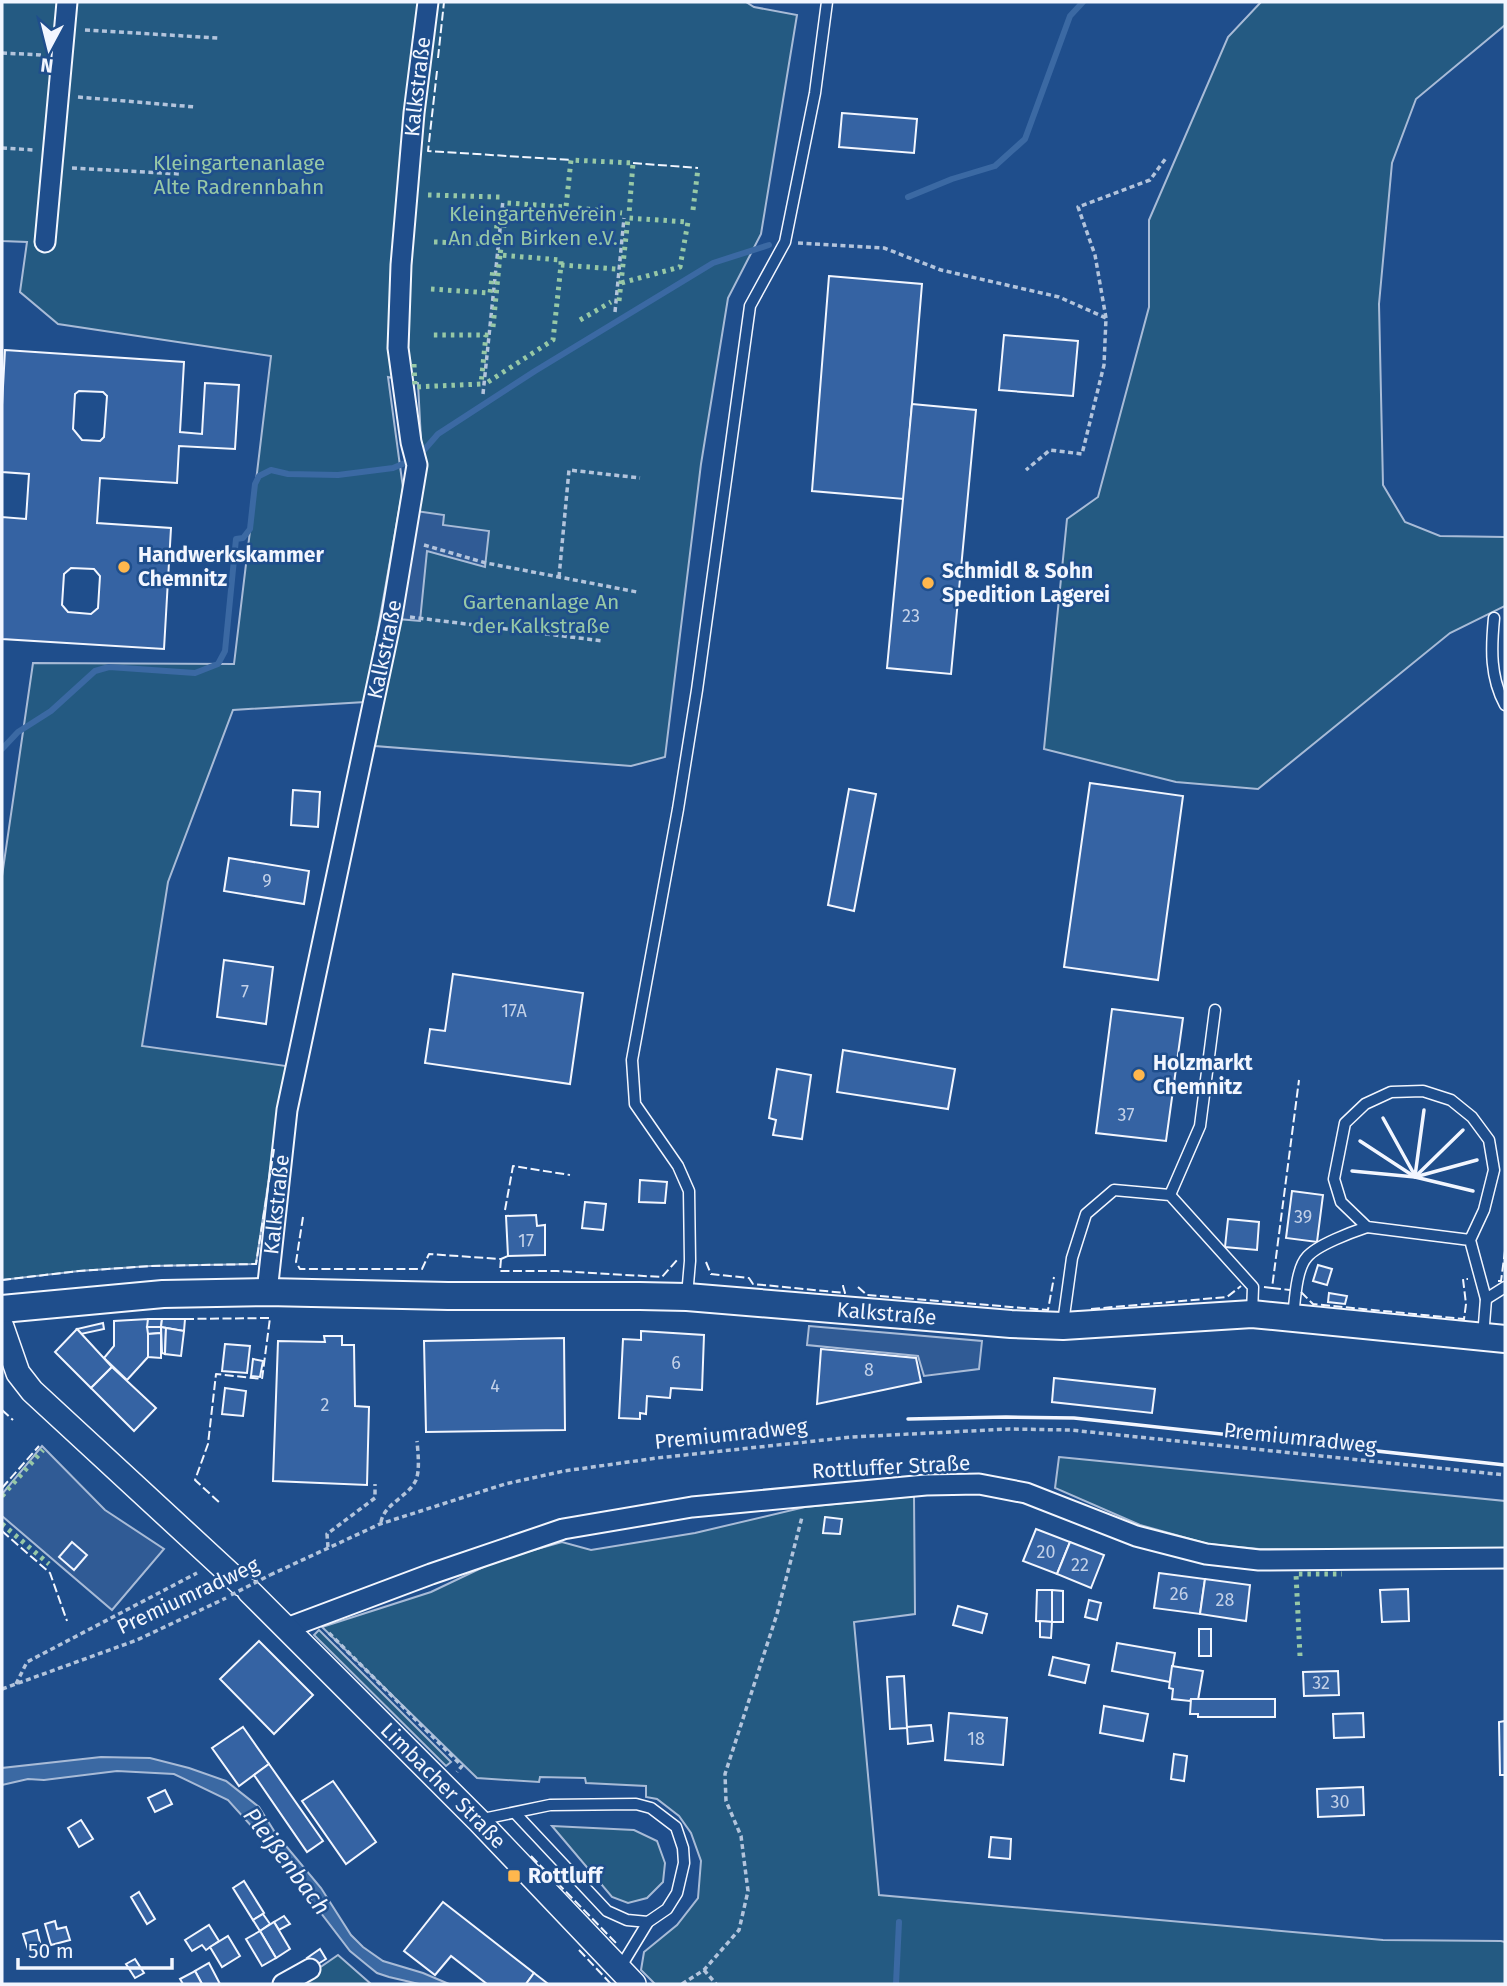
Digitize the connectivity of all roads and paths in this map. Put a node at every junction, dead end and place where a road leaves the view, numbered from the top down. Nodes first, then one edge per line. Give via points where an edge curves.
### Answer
1 (67, 2) edge
2 (428, 2) edge
3 (827, 2) edge
4 (65, 29) junction
5 (218, 38) dead end
6 (2, 53) edge
7 (62, 55) junction
8 (59, 95) junction
9 (195, 107) dead end
10 (2, 148) edge
11 (1166, 158) dead end
12 (53, 159) junction
13 (181, 174) dead end
14 (503, 200) dead end
15 (624, 218) dead end
16 (45, 242) dead end
17 (785, 242) junction
18 (615, 313) dead end
19 (1106, 318) junction
20 (483, 394) dead end
21 (1026, 470) dead end
22 (640, 478) dead end
23 (405, 539) junction
24 (559, 577) junction
25 (637, 592) dead end
26 (392, 615) junction
27 (1494, 618) dead end
28 (603, 641) dead end
29 (1505, 705) edge
30 (1214, 1010) dead end
31 (1170, 1195) junction
32 (1367, 1227) junction
33 (1470, 1240) junction
34 (1505, 1287) edge
35 (267, 1292) junction
36 (687, 1297) junction
37 (1486, 1299) junction
38 (2, 1310) edge
39 (1252, 1314) junction
40 (1293, 1318) junction
41 (1063, 1326) junction
42 (2, 1327) edge
43 (1494, 1338) edge
44 (417, 1441) dead end
45 (1505, 1475) edge
46 (375, 1484) dead end
47 (808, 1494) junction
48 (380, 1524) junction
49 (328, 1547) junction
50 (1505, 1559) edge
51 (217, 1562) junction
52 (240, 1590) junction
53 (293, 1626) junction
54 (15, 1686) junction
55 (2, 1689) edge
56 (444, 1786) junction
57 (514, 1813) junction
58 (478, 1820) junction
59 (648, 1922) junction
60 (310, 1969) dead end
61 (704, 1970) junction
62 (627, 1977) edge
63 (283, 1984) edge
64 (682, 1984) edge
65 (716, 1984) edge

1 - 4 street
2 - 23 street, Kalkstraße via 414,113 398,334 417,465
3 - 17 lane via 816,93
4 - 5 path
4 - 7 street
6 - 7 path
7 - 8 street
8 - 9 path
8 - 12 street
10 - 12 path
11 - 19 path via 1150,180 1079,207 1095,255
12 - 13 path
12 - 16 street
14 - 20 path
15 - 18 path
17 - 19 path via 884,248 941,270 1059,297
17 - 36 lane via 750,306 697,690 632,1060 635,1104 690,1191
19 - 21 path via 1104,365 1083,454 1050,450
22 - 24 path via 569,470
23 - 24 path via 486,563
23 - 26 street, Kalkstraße
24 - 25 path
26 - 28 path
26 - 35 street, Kalkstraße via 288,1110
27 - 29 lane via 1492,669
30 - 31 lane via 1200,1126
31 - 39 lane via 1253,1287
31 - 41 lane via 1114,1190 1086,1214 1072,1258
32 - 33 lane
32 - 33 lane via 1341,1202 1334,1179 1345,1123 1365,1104 1391,1092 1423,1091 1451,1100 1472,1117 1489,1140 1494,1170 1484,1210
32 - 40 lane via 1340,1236 1307,1256
33 - 37 lane
34 - 37 lane
35 - 36 main road, Kalkstraße
35 - 38 main road, Kalkstraße via 163,1294
36 - 41 main road, Kalkstraße
37 - 43 lane
39 - 40 main road, Kalkstraße
39 - 41 main road, Kalkstraße
40 - 43 main road, Kalkstraße
42 - 51 street, Limbacher Straße via 18,1373 32,1391
44 - 48 path via 416,1479 382,1514
45 - 48 path, Premiumradweg via 1070,1430 940,1431 564,1471 505,1484
46 - 49 path via 375,1498 327,1534
47 - 50 street, Rottluffer Straße via 979,1484 1026,1493 1136,1536 1206,1554 1259,1560
47 - 53 street, Rottluffer Straße via 692,1507 563,1529
47 - 61 path via 778,1614 726,1774 726,1801 741,1836 748,1891 739,1930
48 - 49 path, Premiumradweg
49 - 52 path, Premiumradweg, bridge
51 - 52 street, Limbacher Straße
51 - 54 path via 27,1662
52 - 53 street, Limbacher Straße
52 - 54 path, Premiumradweg via 136,1640
53 - 56 street, Limbacher Straße
53 - 56 path via 322,1627 462,1766
54 - 55 path, Premiumradweg
56 - 58 street, Limbacher Straße
57 - 58 lane
57 - 59 lane via 607,1910 627,1920
57 - 59 lane via 550,1805 636,1804 663,1816 676,1827 684,1863 677,1893 667,1909
58 - 62 street, Limbacher Straße
59 - 62 lane
60 - 63 street
61 - 64 path
61 - 65 path

